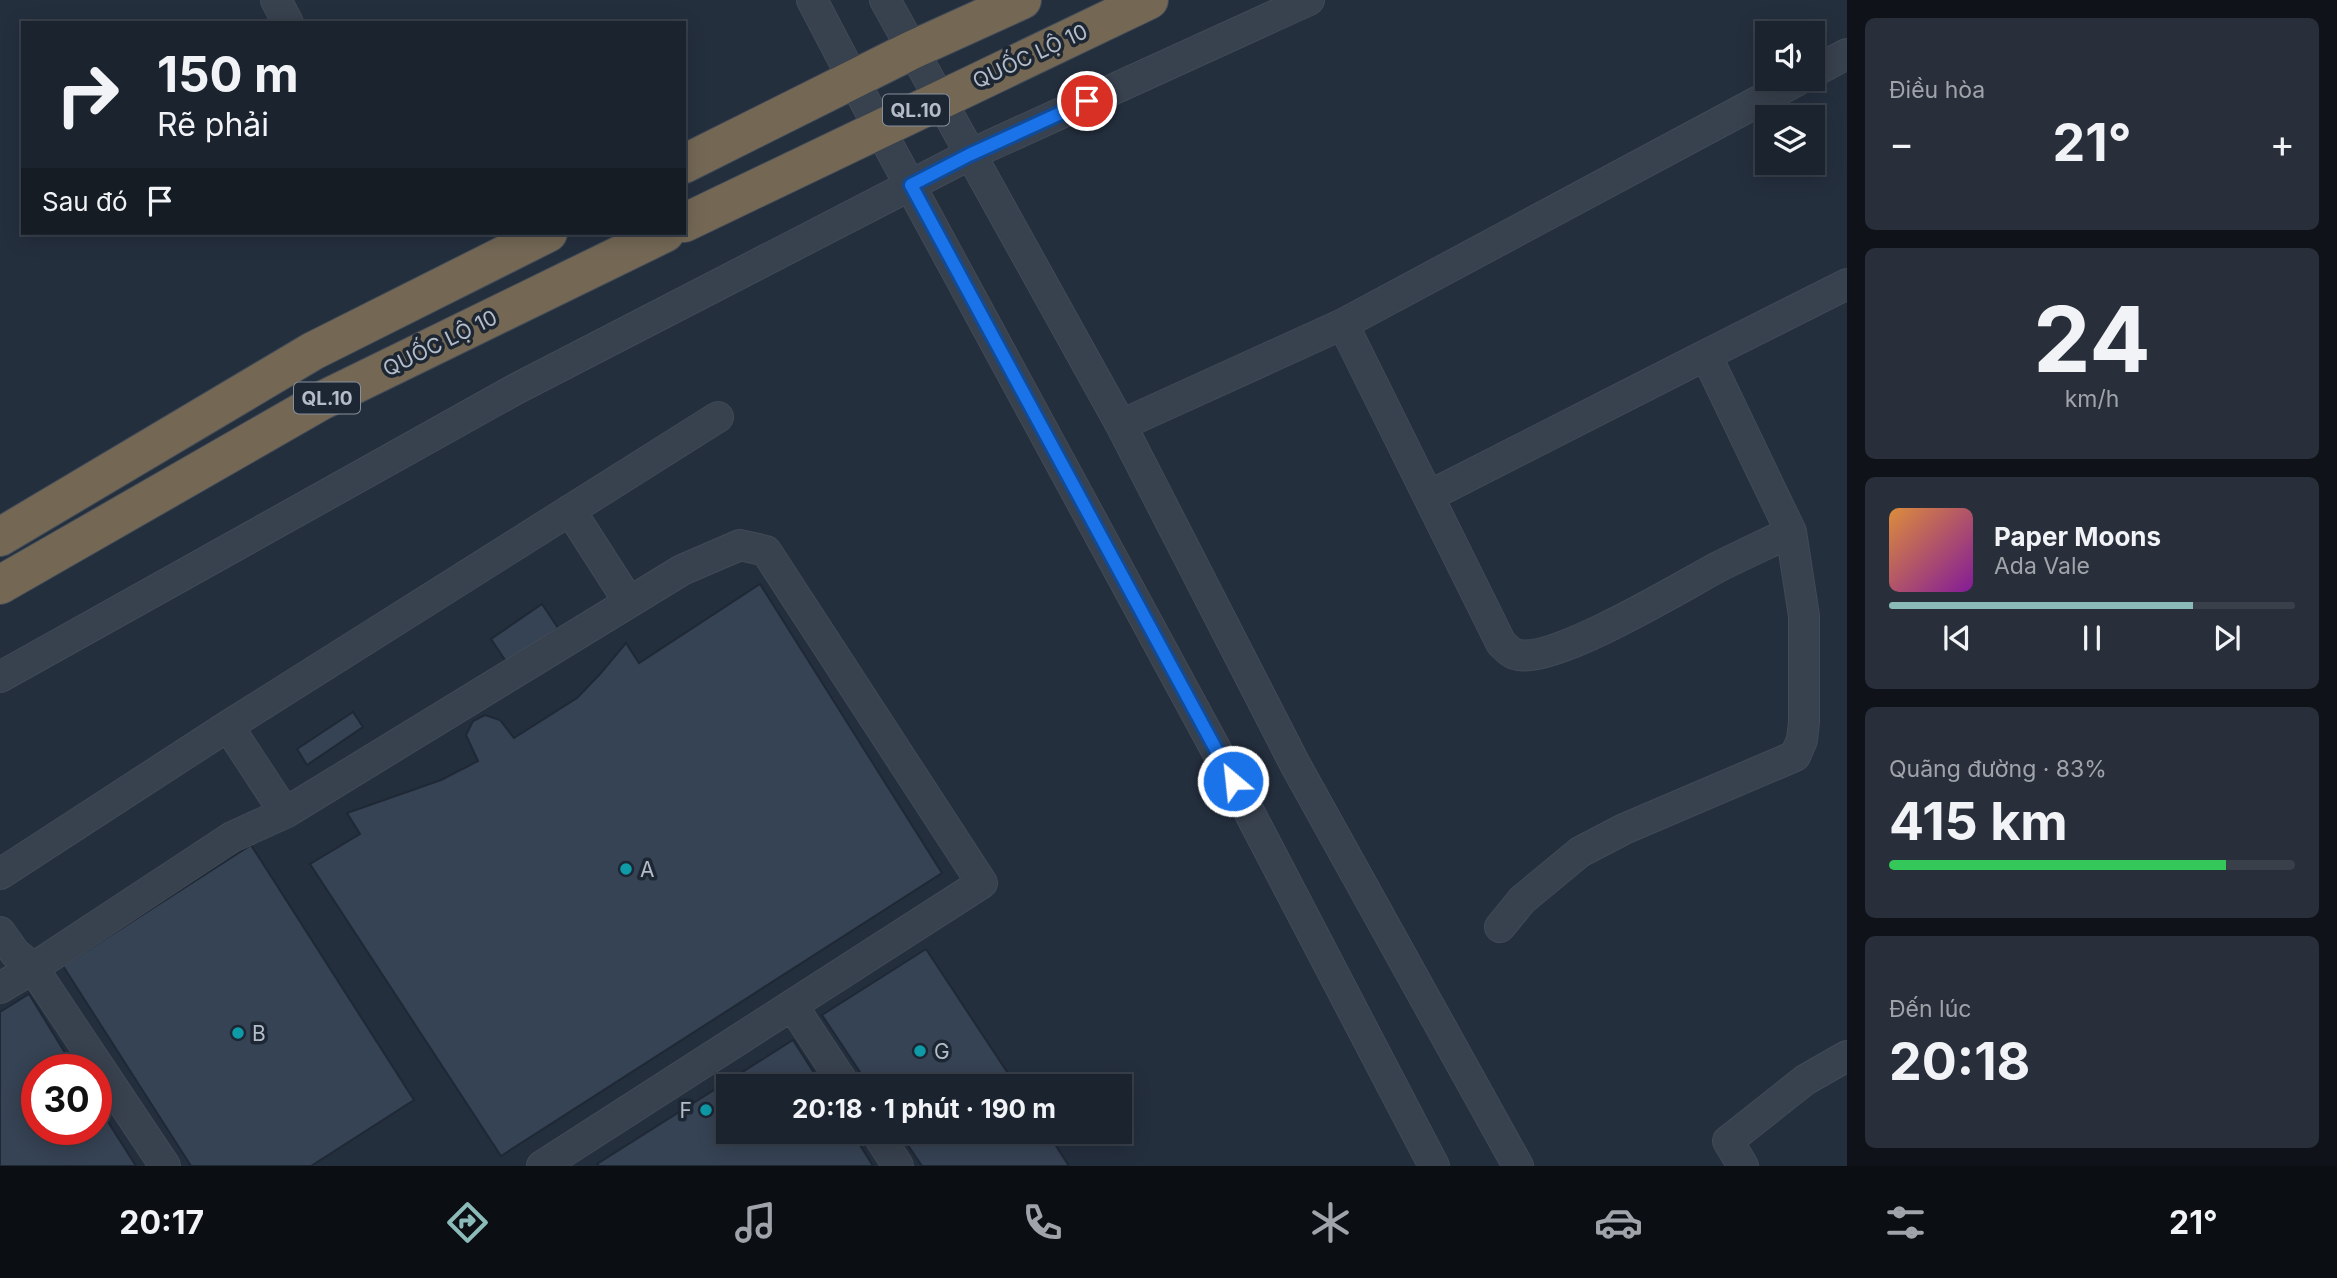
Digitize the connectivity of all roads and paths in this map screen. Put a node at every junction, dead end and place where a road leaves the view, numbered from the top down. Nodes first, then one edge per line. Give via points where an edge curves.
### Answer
1 (276, 0) edge
2 (812, 0) edge
3 (885, 0) edge
4 (1022, 0) edge
5 (1149, 0) edge
6 (1309, 0) edge
7 (287, 21) edge
8 (912, 50) junction
9 (1847, 54) edge
10 (1825, 66) edge
11 (853, 79) junction
12 (1778, 91) edge
13 (940, 99) junction
14 (879, 128) junction
15 (969, 155) junction
16 (686, 163) edge
17 (911, 185) junction
18 (686, 222) edge
19 (544, 235) edge
20 (661, 235) edge
21 (1847, 284) edge
22 (1343, 324) junction
23 (1706, 355) junction
24 (718, 417) dead end
25 (1121, 425) junction
26 (1429, 496) junction
27 (570, 510) junction
28 (1791, 533) junction
29 (0, 537) edge
30 (0, 585) edge
31 (629, 602) junction
32 (0, 677) edge
33 (228, 726) junction
34 (285, 813) junction
35 (0, 874) edge
36 (1500, 926) dead end
37 (0, 932) edge
38 (33, 968) junction
39 (0, 988) edge
40 (792, 1005) junction
41 (1847, 1055) edge
42 (837, 1074) edge
43 (884, 1144) edge
44 (553, 1163) edge
45 (165, 1166) edge
46 (898, 1166) edge
47 (1434, 1166) edge
48 (1518, 1166) edge
49 (1743, 1166) edge

1 - 7 street
2 - 11 street
3 - 8 street
4 - 8 highway, QL.10
5 - 13 highway, QUỐC LỘ 10 / QL.10
6 - 15 street
8 - 11 highway, QL.10
8 - 13 street
9 - 10 street
11 - 14 street
11 - 16 highway, QL.10
12 - 22 street
13 - 14 highway, QUỐC LỘ 10 / QL.10
13 - 15 street
14 - 17 street
14 - 18 highway, QUỐC LỘ 10 / QL.10
15 - 17 street
15 - 25 street
17 - 32 street via 513,390
17 - 47 street via 1233,781
19 - 29 highway, QL.10 via 313,351
20 - 30 highway, QUỐC LỘ 10 / QL.10 via 321,401
21 - 23 street
22 - 25 street
22 - 26 street
23 - 26 street
23 - 28 street
24 - 27 street
25 - 48 street via 1296,766
26 - 28 street via 1501,643 1519,655 1561,648
27 - 31 street
27 - 33 street
28 - 36 street via 1804,616 1804,722 1795,756 1580,852 1522,900
31 - 34 street
31 - 40 street via 682,570 740,545 766,551 982,883
33 - 34 street
33 - 35 street
34 - 38 street via 232,836
37 - 38 street
38 - 39 street
38 - 45 street
40 - 42 street
40 - 44 street
41 - 49 street via 1805,1080 1728,1141
43 - 46 street

